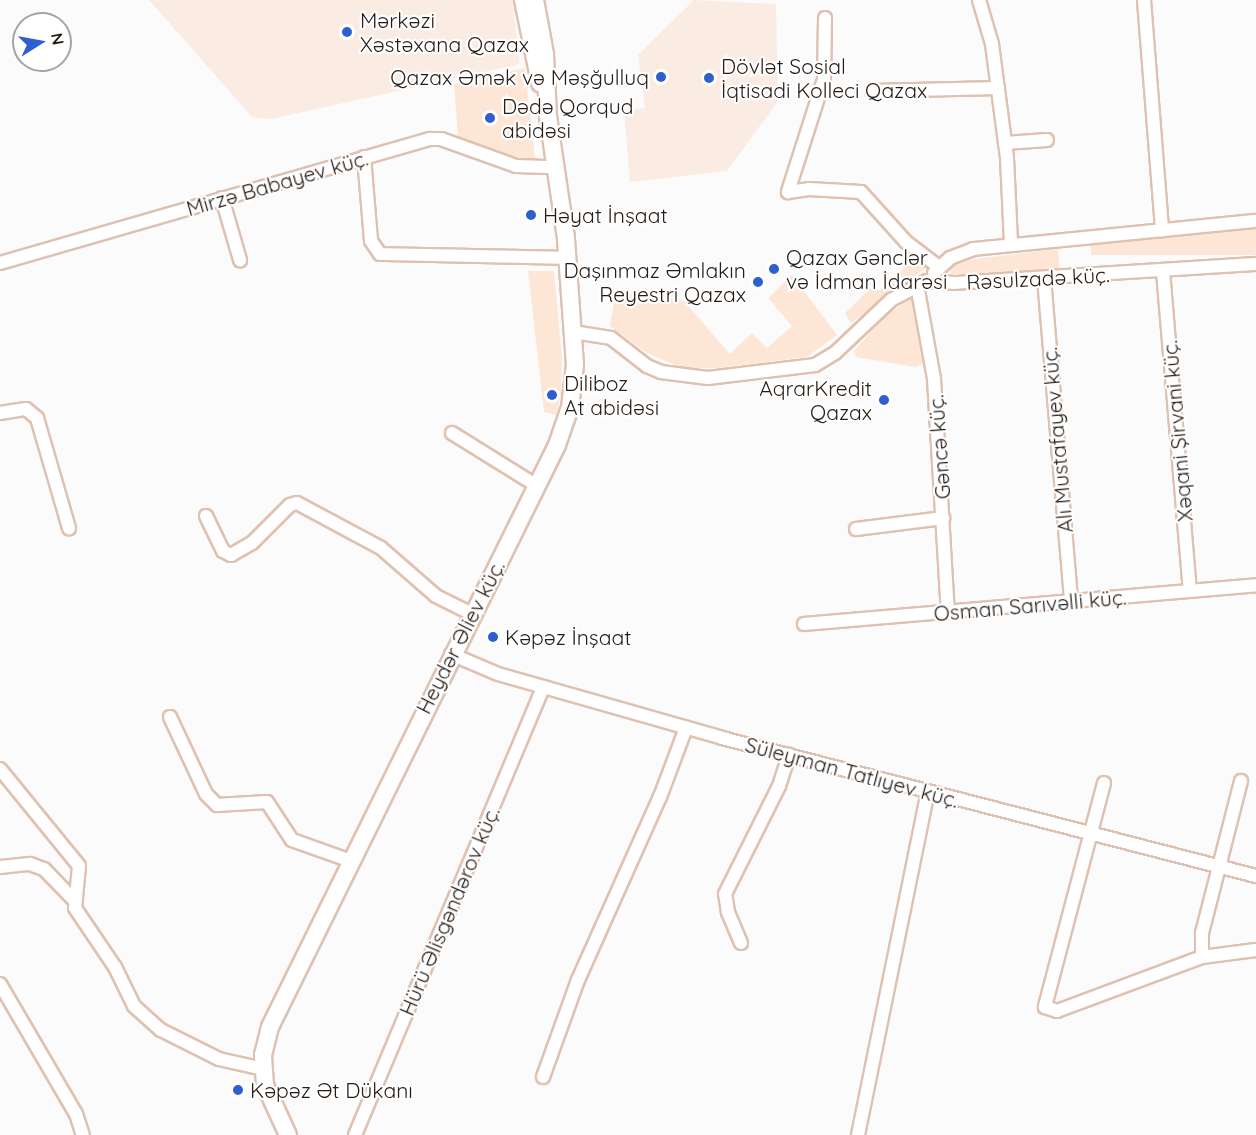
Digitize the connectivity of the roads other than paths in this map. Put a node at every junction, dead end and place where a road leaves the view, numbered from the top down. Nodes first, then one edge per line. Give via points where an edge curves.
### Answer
1 (523, 0) edge
2 (535, 0) edge
3 (980, 0) edge
4 (1144, 0) edge
5 (825, 18) dead end
6 (998, 88) junction
7 (872, 91) dead end
8 (548, 116) junction
9 (1047, 140) dead end
10 (1005, 143) junction
11 (364, 157) junction
12 (554, 167) junction
13 (222, 198) junction
14 (1256, 221) edge
15 (1162, 230) junction
16 (1011, 244) junction
17 (567, 258) junction
18 (240, 260) dead end
19 (0, 263) edge
20 (1256, 264) edge
21 (939, 267) junction
22 (1163, 271) junction
23 (1044, 278) junction
24 (922, 283) junction
25 (573, 332) junction
26 (0, 413) edge
27 (452, 433) dead end
28 (537, 486) junction
29 (207, 516) dead end
30 (944, 518) junction
31 (69, 528) dead end
32 (856, 529) dead end
33 (1256, 585) edge
34 (1190, 591) junction
35 (1071, 601) junction
36 (948, 612) junction
37 (472, 614) junction
38 (804, 624) dead end
39 (451, 654) junction
40 (543, 687) junction
41 (170, 717) dead end
42 (686, 728) junction
43 (789, 755) junction
44 (0, 769) edge
45 (1241, 781) dead end
46 (1104, 783) dead end
47 (928, 792) junction
48 (1091, 834) junction
49 (351, 861) junction
50 (0, 867) edge
51 (1219, 867) junction
52 (1256, 876) edge
53 (74, 900) junction
54 (741, 943) dead end
55 (1256, 950) edge
56 (1202, 957) junction
57 (0, 984) edge
58 (263, 1069) junction
59 (543, 1077) dead end
60 (83, 1135) edge
61 (288, 1135) edge
62 (355, 1135) edge
63 (858, 1135) edge

1 - 8 main road
2 - 8 main road via 545,54
3 - 6 street
4 - 15 street
5 - 21 street via 824,79 788,192 861,192 906,242
6 - 7 street
6 - 10 street
8 - 12 main road, Heydər Əliev küç.
9 - 10 street
10 - 16 street
11 - 12 street, Mirzə Babayev küç. via 441,139 516,166
11 - 13 street, Mirzə Babayev küç.
11 - 17 street via 371,241 380,254
12 - 17 main road, Heydər Əliev küç.
13 - 18 street
13 - 19 street, Mirzə Babayev küç.
14 - 15 street
15 - 16 street
16 - 21 street via 959,252
17 - 25 main road, Heydər Əliev küç.
20 - 22 street, Rəsulzadə küç.
21 - 24 street
22 - 23 street, Rəsulzadə küç.
22 - 34 street, Xəqani Şirvani küç.
23 - 24 street, Rəsulzadə küç.
23 - 35 street, Alı Mustafayev küç.
24 - 25 street, Rəsulzadə küç. via 891,300 836,353 803,368 685,378 647,366 611,338
24 - 30 street, Gəncə küç.
25 - 28 main road, Heydər Əliev küç. via 570,408
26 - 31 street via 26,409 37,417
27 - 28 street
28 - 37 main road, Heydər Əliev küç.
29 - 37 street via 223,551 231,555 252,543 290,504 297,503 381,548 436,596
30 - 32 street
30 - 36 street, Gəncə küç.
33 - 34 street, Osman Sarıvəlli küç.
34 - 35 street, Osman Sarıvəlli küç.
35 - 36 street, Osman Sarıvəlli küç.
36 - 38 street, Osman Sarıvəlli küç.
37 - 39 main road, Heydər Əliev küç.
39 - 40 street, Süleyman Tatlıyev küç.
39 - 49 main road, Heydər Əliev küç.
40 - 42 street, Süleyman Tatlıyev küç.
40 - 62 street, Hürü Əlisgəndərov küç.
41 - 49 street via 206,794 217,806 267,802 292,840
42 - 43 street, Süleyman Tatlıyev küç.
42 - 59 street via 660,797 578,980
43 - 47 street, Süleyman Tatlıyev küç.
43 - 54 street via 779,786 725,894
44 - 53 street via 79,866 80,885
45 - 51 street
46 - 48 street
47 - 48 street, Süleyman Tatlıyev küç.
47 - 63 street
48 - 51 street, Süleyman Tatlıyev küç.
48 - 56 street via 1045,1007 1057,1011
49 - 58 main road, Heydər Əliev küç. via 270,1026
50 - 53 street via 30,864 45,869
51 - 52 street, Süleyman Tatlıyev küç.
51 - 56 street via 1202,933
53 - 58 street via 79,917 115,967 134,1006 146,1018 219,1059
55 - 56 street
57 - 60 street via 76,1114
58 - 61 main road, Heydər Əliev küç. via 268,1099

